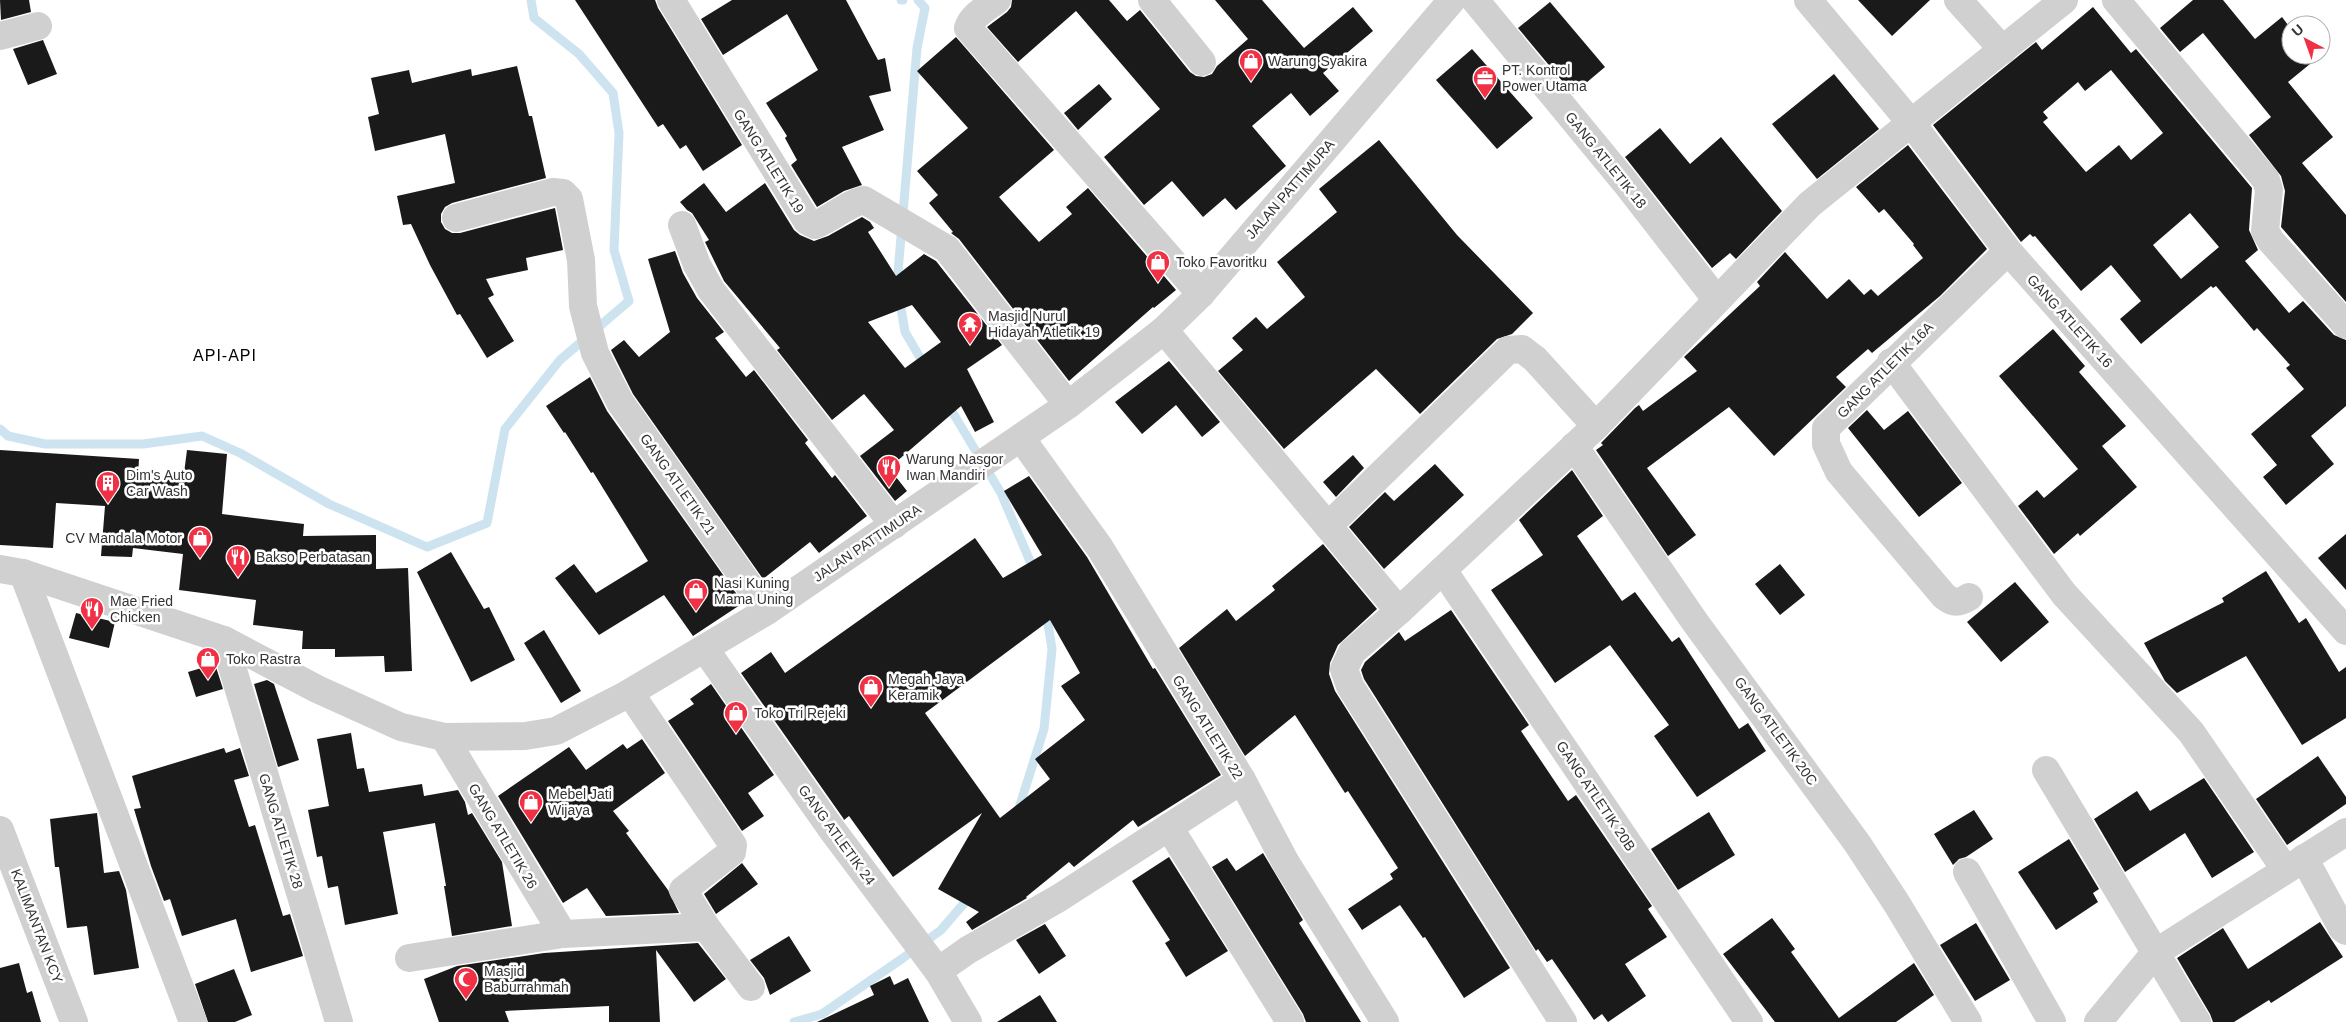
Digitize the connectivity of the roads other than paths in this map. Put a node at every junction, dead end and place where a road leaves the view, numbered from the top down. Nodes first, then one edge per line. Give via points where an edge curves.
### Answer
1 (671, 0) edge
2 (997, 0) edge
3 (1152, 0) edge
4 (1452, 0) edge
5 (1475, 0) edge
6 (1808, 0) edge
7 (1958, 0) edge
8 (2064, 0) edge
9 (2116, 0) edge
10 (38, 26) dead end
11 (0, 36) edge
12 (2003, 50) junction
13 (1202, 62) dead end
14 (1912, 124) junction
15 (456, 218) dead end
16 (682, 225) dead end
17 (2008, 251) junction
18 (1200, 294) junction
19 (1716, 299) junction
20 (2346, 325) edge
21 (1164, 330) junction
22 (1891, 362) junction
23 (1068, 405) junction
24 (1596, 426) junction
25 (1020, 438) junction
26 (1574, 446) junction
27 (894, 525) junction
28 (1328, 526) junction
29 (1443, 570) junction
30 (12, 571) edge
31 (1969, 597) dead end
32 (767, 611) junction
33 (1399, 611) junction
34 (2346, 631) edge
35 (224, 640) junction
36 (705, 648) junction
37 (630, 693) junction
38 (444, 737) junction
39 (2046, 770) dead end
40 (1242, 780) junction
41 (1169, 827) junction
42 (0, 830) edge
43 (2346, 832) edge
44 (2294, 864) junction
45 (1967, 872) dead end
46 (706, 927) junction
47 (2346, 931) edge
48 (563, 934) junction
49 (2155, 952) junction
50 (409, 958) dead end
51 (929, 958) junction
52 (751, 987) dead end
53 (74, 1022) edge
54 (193, 1022) edge
55 (339, 1022) edge
56 (968, 1022) edge
57 (1290, 1022) edge
58 (1385, 1022) edge
59 (1563, 1022) edge
60 (1749, 1022) edge
61 (1968, 1022) edge
62 (2052, 1022) edge
63 (2098, 1022) edge
64 (2197, 1022) edge

1 - 23 street, GANG ATLETIK 19 via 806,221 815,224 826,221 853,203 864,200 947,249
2 - 18 street via 976,16 968,28
3 - 13 street
4 - 18 street, JALAN PATTIMURA
5 - 19 street, GANG ATLETIK 18 via 1625,182
6 - 14 street, GANG ATLETIK 16
7 - 12 street
8 - 12 street
9 - 20 street via 2266,180 2269,190 2265,231
10 - 11 street
12 - 14 street
14 - 17 street, GANG ATLETIK 16
14 - 19 street via 1810,204
15 - 32 street, GANG ATLETIK 21 via 542,194 563,192 569,199 584,306 595,353 620,402
16 - 27 street via 697,265 711,290
17 - 22 street, GANG ATLETIK 16A
17 - 34 street, GANG ATLETIK 16
18 - 21 street, JALAN PATTIMURA
19 - 24 street
21 - 23 street, JALAN PATTIMURA
21 - 28 street
22 - 31 street, GANG ATLETIK 16A via 1826,428 1826,444 1839,472 1944,596 1950,602 1959,603
22 - 44 street via 2064,594 2191,732
23 - 25 street, JALAN PATTIMURA
24 - 26 street
24 - 28 street via 1535,359 1522,349 1508,350
25 - 27 street, JALAN PATTIMURA
25 - 40 street, GANG ATLETIK 22 via 1100,548
26 - 29 street
26 - 61 street, GANG ATLETIK 20C via 1695,622 1857,842
27 - 32 street, JALAN PATTIMURA
28 - 33 street
29 - 33 street
29 - 60 street, GANG ATLETIK 20B
30 - 35 street, JALAN PATTIMURA
30 - 54 street
32 - 36 street, JALAN PATTIMURA
33 - 59 street via 1352,652 1344,669 1350,686
35 - 38 street, JALAN PATTIMURA via 316,689 401,727
35 - 55 street, GANG ATLETIK 28
36 - 37 street, JALAN PATTIMURA
36 - 51 street, GANG ATLETIK 24 via 830,827
37 - 38 street, JALAN PATTIMURA via 556,731 525,736
37 - 46 street via 733,845 732,852 683,890
38 - 48 street, GANG ATLETIK 26
39 - 49 street
40 - 41 street
40 - 58 street, GANG ATLETIK 22 via 1286,863
41 - 51 street via 1059,898 968,950
41 - 57 street
42 - 53 street, KALIMANTAN KCY
43 - 44 street
44 - 47 street
44 - 49 street
45 - 62 street
46 - 48 street
46 - 52 street
48 - 50 street
49 - 63 street
49 - 64 street
51 - 56 street, GANG ATLETIK 24

